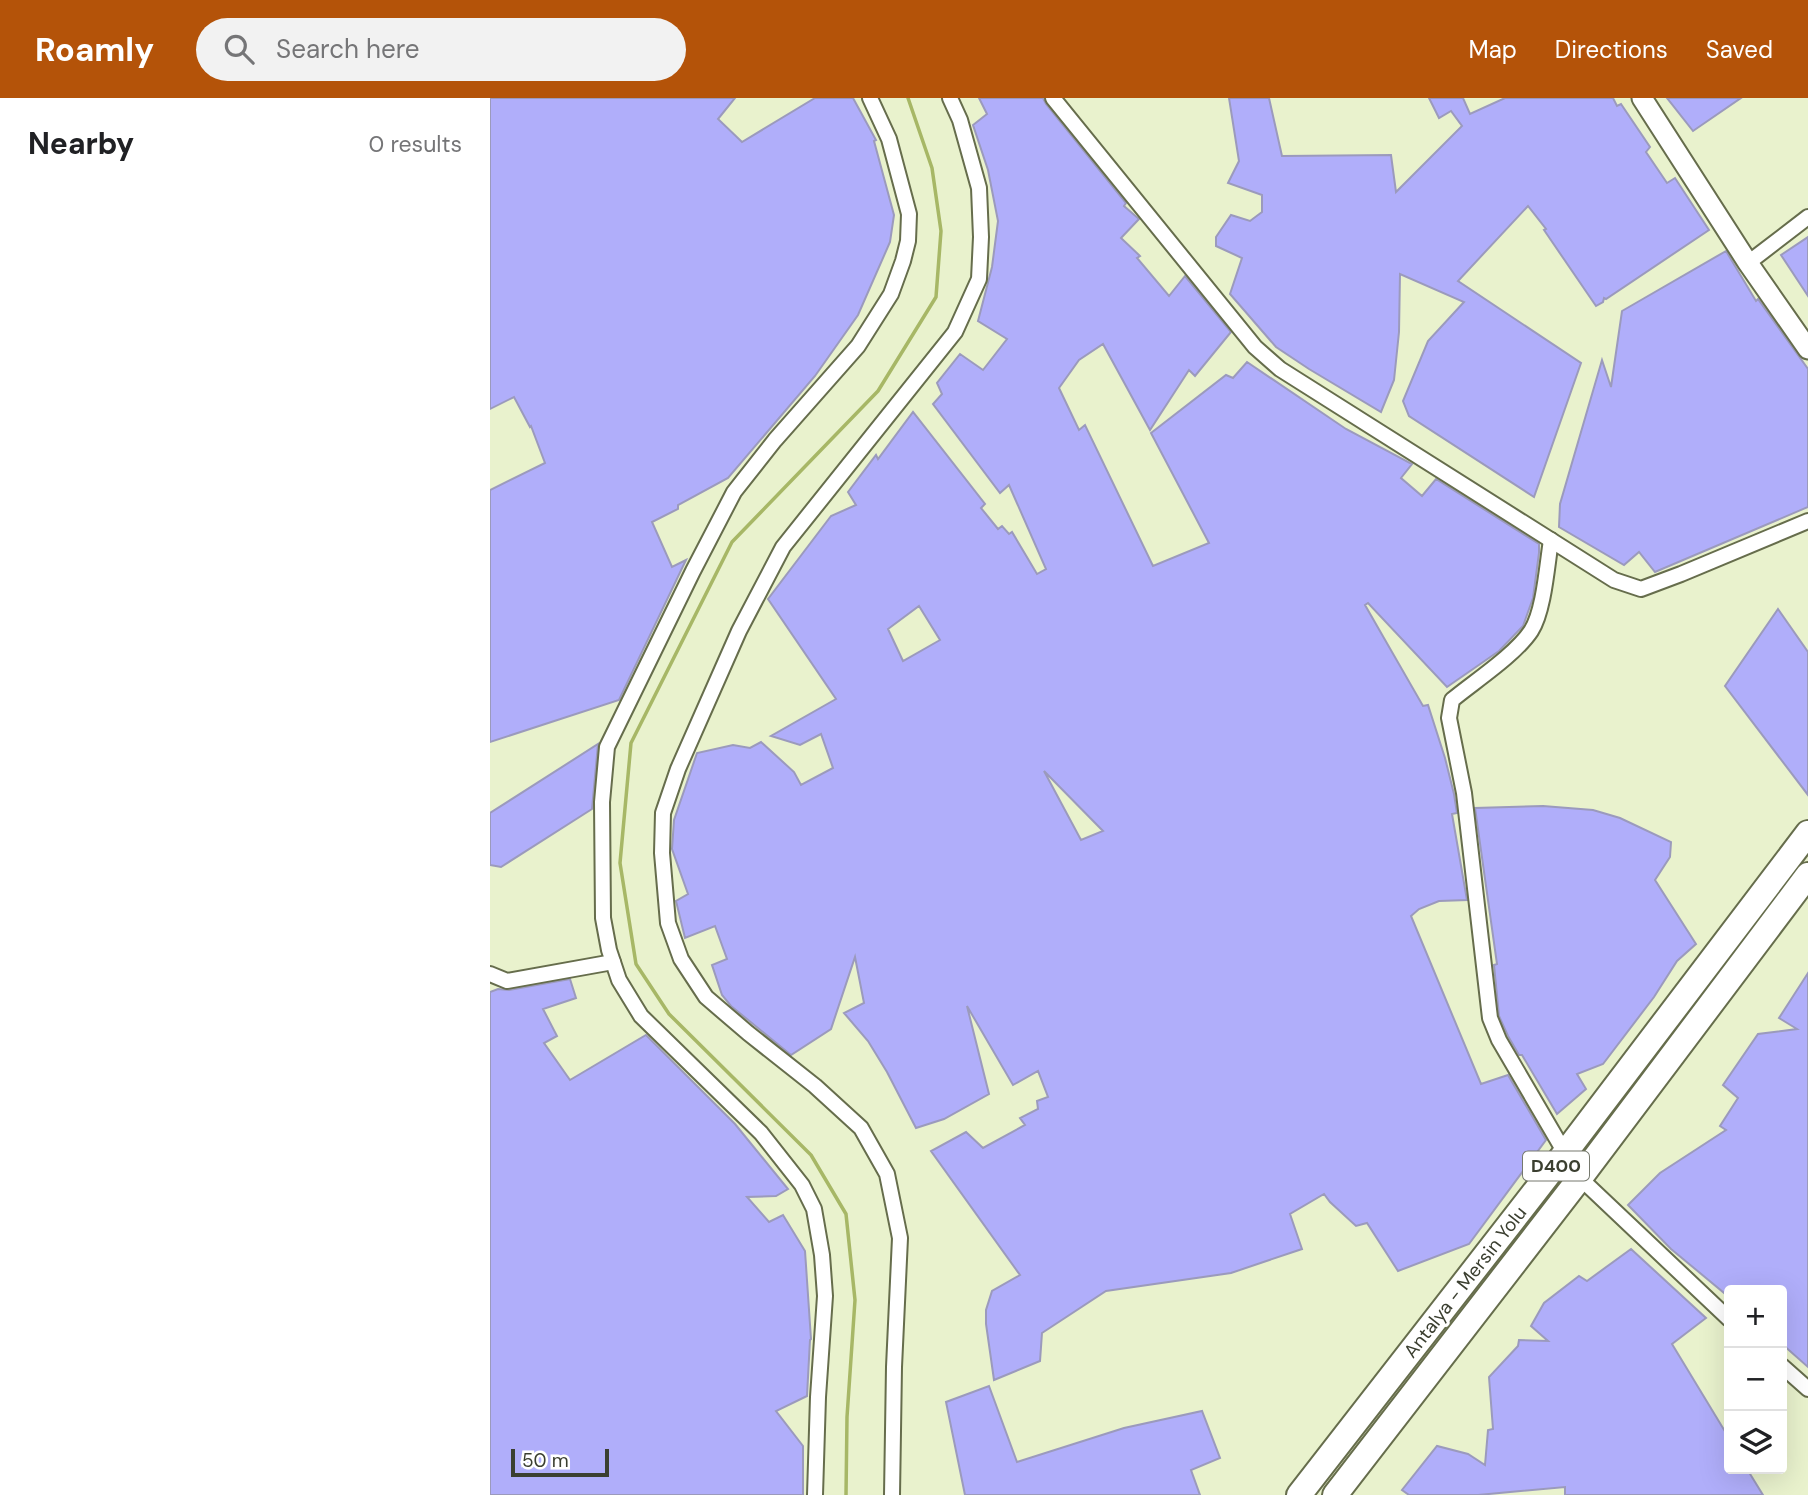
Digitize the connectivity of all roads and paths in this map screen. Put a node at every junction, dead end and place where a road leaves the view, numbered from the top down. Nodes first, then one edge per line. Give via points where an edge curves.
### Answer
1 (870, 98) edge
2 (950, 98) edge
3 (1053, 98) edge
4 (1642, 98) edge
5 (1808, 216) edge
6 (1748, 263) junction
7 (1808, 349) edge
8 (1808, 521) edge
9 (1551, 540) junction
10 (1808, 833) edge
11 (1808, 874) edge
12 (613, 962) junction
13 (490, 974) edge
14 (1565, 1153) junction
15 (1580, 1178) junction
16 (1724, 1313) edge
17 (1787, 1370) edge
18 (1808, 1389) edge
19 (815, 1495) edge
20 (891, 1495) edge
21 (1299, 1495) edge
22 (1335, 1495) edge

1 - 12 street via 889,139 909,214 904,261 891,293 858,346 734,492 607,747 602,802 603,918
2 - 20 street via 979,188 979,279 955,332 783,547 739,631 663,813 668,923 681,959 706,997 861,1128 887,1174 900,1238
3 - 9 street via 1255,348 1280,369
4 - 6 street
5 - 6 street
6 - 7 street
8 - 9 street via 1641,589 1614,580
9 - 14 street via 1532,630 1516,649 1452,700 1449,718 1464,793 1490,1018
10 - 14 highway, Antalya - Mersin Yolu / D400
11 - 15 highway, Antalya - Mersin Yolu / D400
12 - 13 street via 507,981
12 - 19 street via 642,1016 761,1132 802,1185 814,1209 825,1296
14 - 21 highway, Antalya - Mersin Yolu / D400
15 - 16 street
15 - 22 highway, Antalya - Mersin Yolu / D400
17 - 18 street

